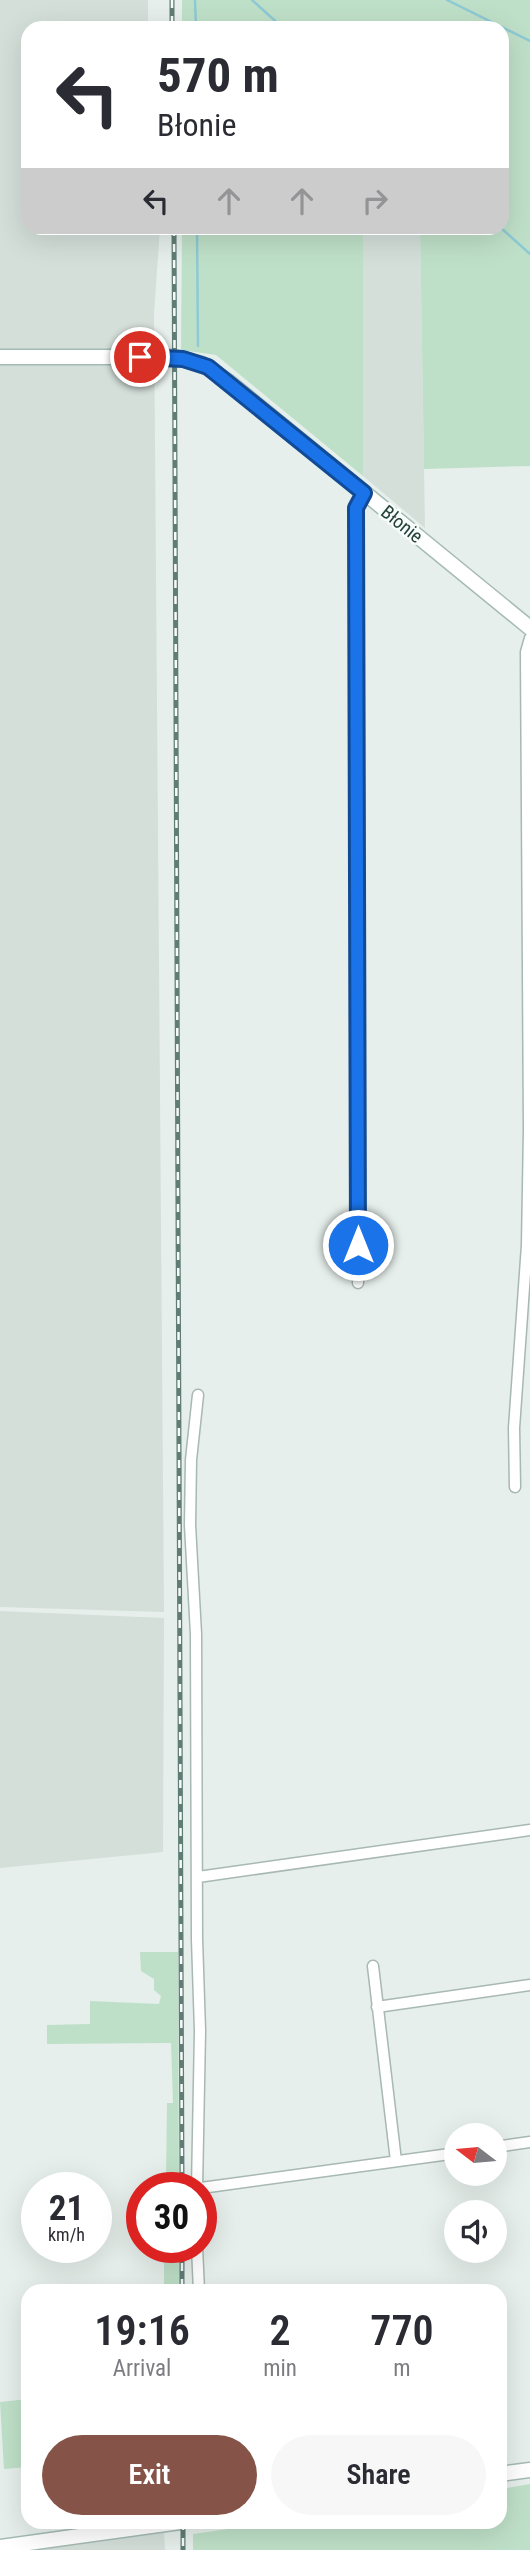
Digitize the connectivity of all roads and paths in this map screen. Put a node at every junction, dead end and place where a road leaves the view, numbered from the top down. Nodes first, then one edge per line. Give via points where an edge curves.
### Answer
1 (0, 357) edge
2 (364, 493) junction
3 (530, 628) edge
4 (530, 638) edge
5 (358, 1283) dead end
6 (198, 1395) dead end
7 (515, 1487) dead end
8 (530, 1830) edge
9 (198, 1877) junction
10 (373, 1966) dead end
11 (530, 1984) edge
12 (377, 2007) junction
13 (530, 2142) edge
14 (508, 2145) edge
15 (444, 2154) edge
16 (396, 2161) junction
17 (199, 2172) edge
18 (217, 2186) edge
19 (198, 2263) edge
20 (199, 2284) edge
21 (530, 2470) edge
22 (507, 2473) edge
23 (130, 2529) edge
24 (0, 2547) edge

1 - 2 street, Błonie via 168,357 197,362 229,382
2 - 3 street, Błonie
2 - 5 street via 356,508
4 - 7 street via 526,652 527,1245 514,1428
6 - 9 street via 190,1525 196,1634
8 - 9 street
9 - 17 street
10 - 12 street
11 - 12 street
12 - 16 street
13 - 14 street
15 - 16 street
16 - 18 street
19 - 20 street
21 - 22 street
23 - 24 street

